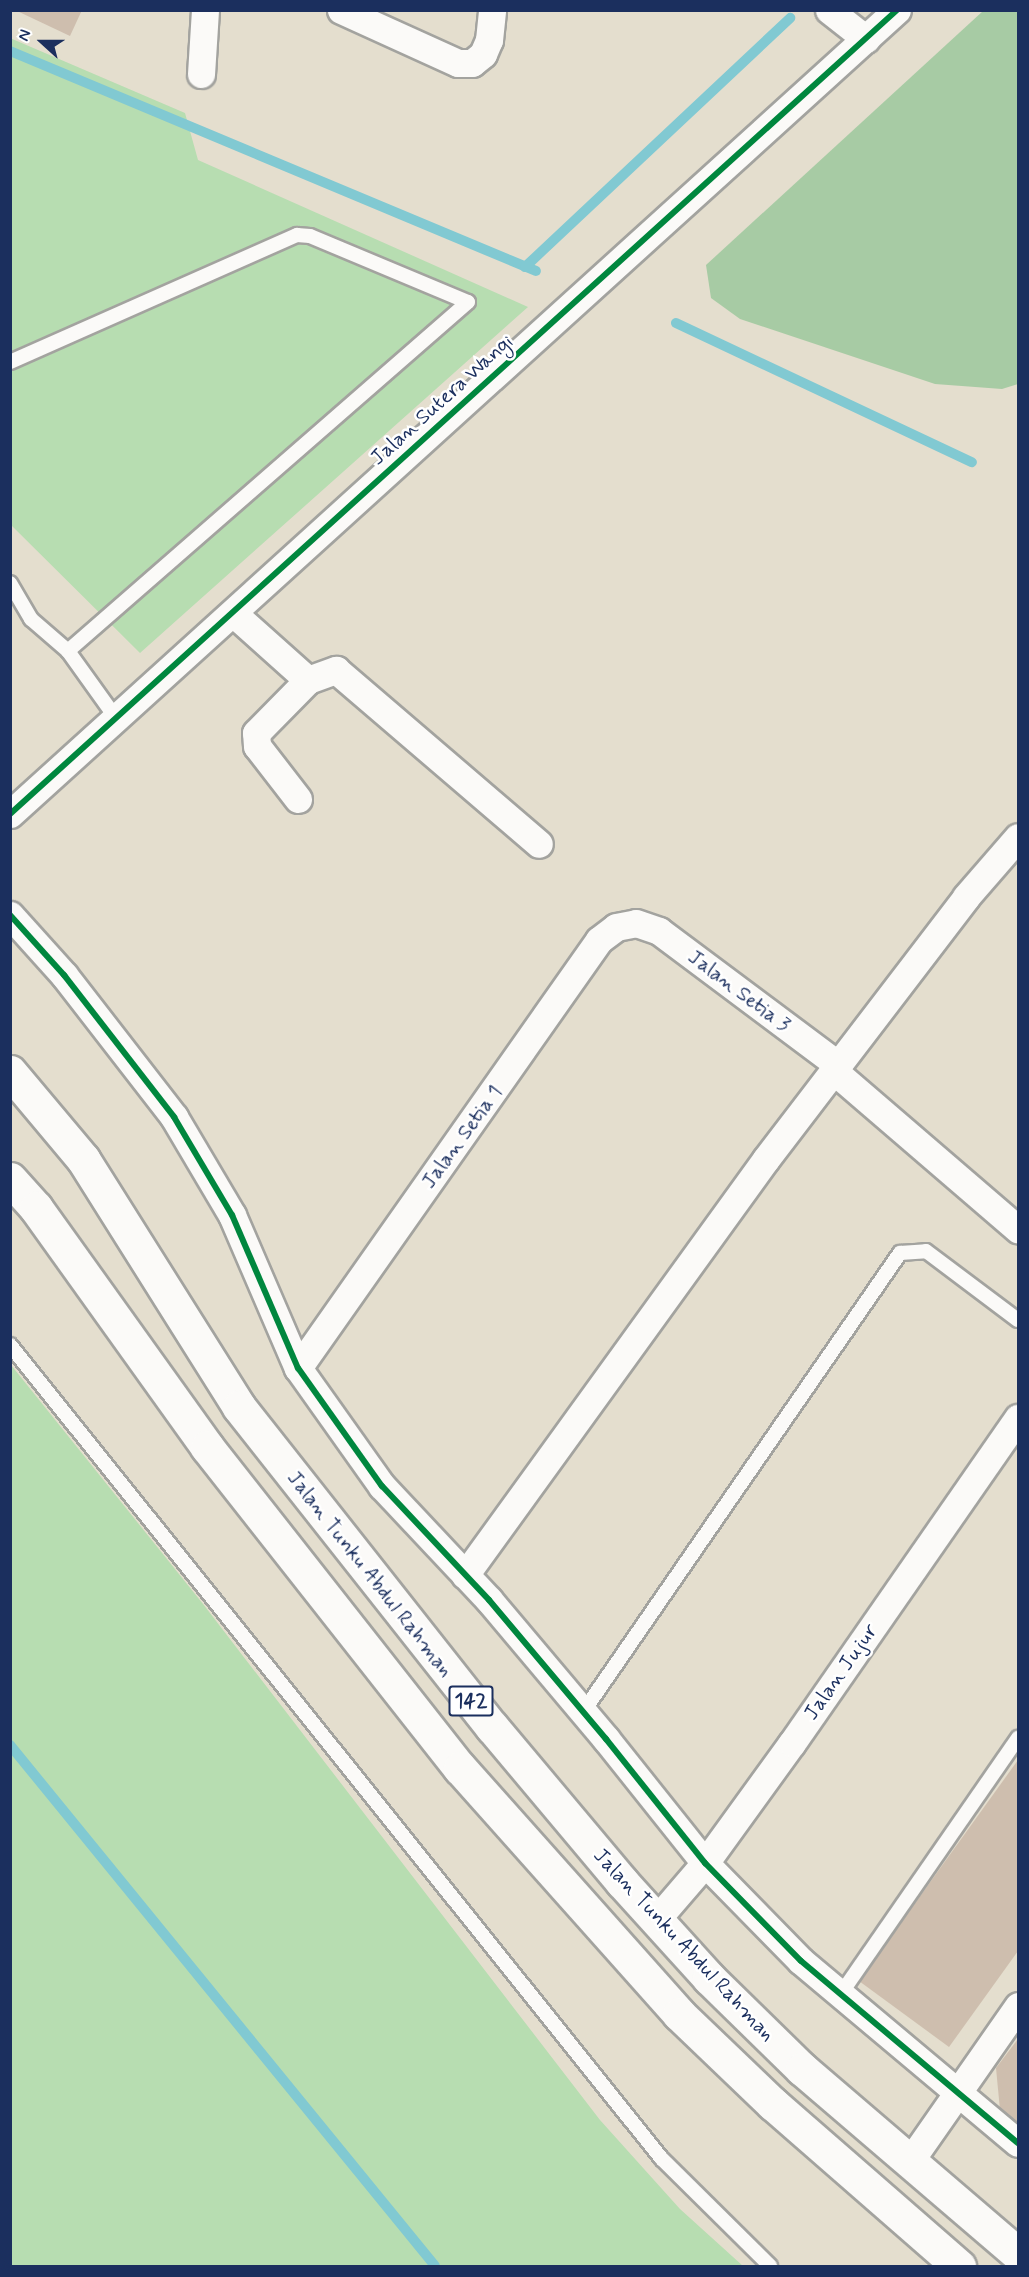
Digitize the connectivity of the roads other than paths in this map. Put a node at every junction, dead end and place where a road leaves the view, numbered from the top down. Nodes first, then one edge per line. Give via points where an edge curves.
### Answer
1 (205, 10) edge
2 (341, 10) edge
3 (492, 10) edge
4 (829, 10) edge
5 (897, 10) edge
6 (866, 39) junction
7 (201, 74) dead end
8 (10, 362) edge
9 (10, 583) edge
10 (232, 613) junction
11 (68, 651) junction
12 (308, 680) junction
13 (116, 718) junction
14 (298, 800) dead end
15 (10, 814) edge
16 (1018, 837) edge
17 (539, 844) dead end
18 (10, 915) edge
19 (636, 923) joint
20 (836, 1068) junction
21 (10, 1072) edge
22 (10, 1179) edge
23 (1018, 1229) edge
24 (1018, 1320) edge
25 (10, 1346) edge
26 (298, 1368) junction
27 (1018, 1418) edge
28 (465, 1575) junction
29 (583, 1712) junction
30 (1018, 1738) edge
31 (705, 1863) junction
32 (656, 1920) junction
33 (840, 1995) junction
34 (1018, 2006) edge
35 (956, 2093) junction
36 (1018, 2143) edge
37 (910, 2161) junction
38 (1018, 2254) edge
39 (770, 2266) edge
40 (959, 2266) edge

1 - 7 street
2 - 3 street via 458,63 472,63 483,54 489,40
4 - 6 street
5 - 6 street, Jalan Sutera Wangi
6 - 10 street, Jalan Sutera Wangi
8 - 11 lane via 297,235 310,236 468,302
9 - 11 lane via 31,619
10 - 12 street
10 - 13 street, Jalan Sutera Wangi
11 - 13 lane
12 - 14 street via 256,733 257,746
12 - 17 street via 336,670
13 - 15 street, Jalan Sutera Wangi
16 - 20 street via 966,897
18 - 26 street via 64,975 174,1117 232,1215
19 - 20 street, Jalan Setia 3 via 659,931
19 - 26 street, Jalan Setia 1 via 616,927 599,940
20 - 23 street, Jalan Setia 3
20 - 28 street
21 - 32 main road, Jalan Tunku Abdul Rahman / 142 via 83,1159 238,1407 492,1727
22 - 40 main road, 142 via 36,1208 207,1447 460,1768 680,2014 773,2104
24 - 29 lane via 926,1251 900,1253
25 - 39 lane via 662,2159
26 - 28 street via 382,1486
27 - 31 street, Jalan Jujur
28 - 29 street
29 - 31 street
30 - 33 lane
31 - 32 street, Jalan Jujur
31 - 33 street
32 - 37 main road, Jalan Tunku Abdul Rahman / 142 via 802,2069
33 - 35 street
34 - 35 street
35 - 36 street
35 - 37 street
37 - 38 main road, Jalan Tunku Abdul Rahman / 142

